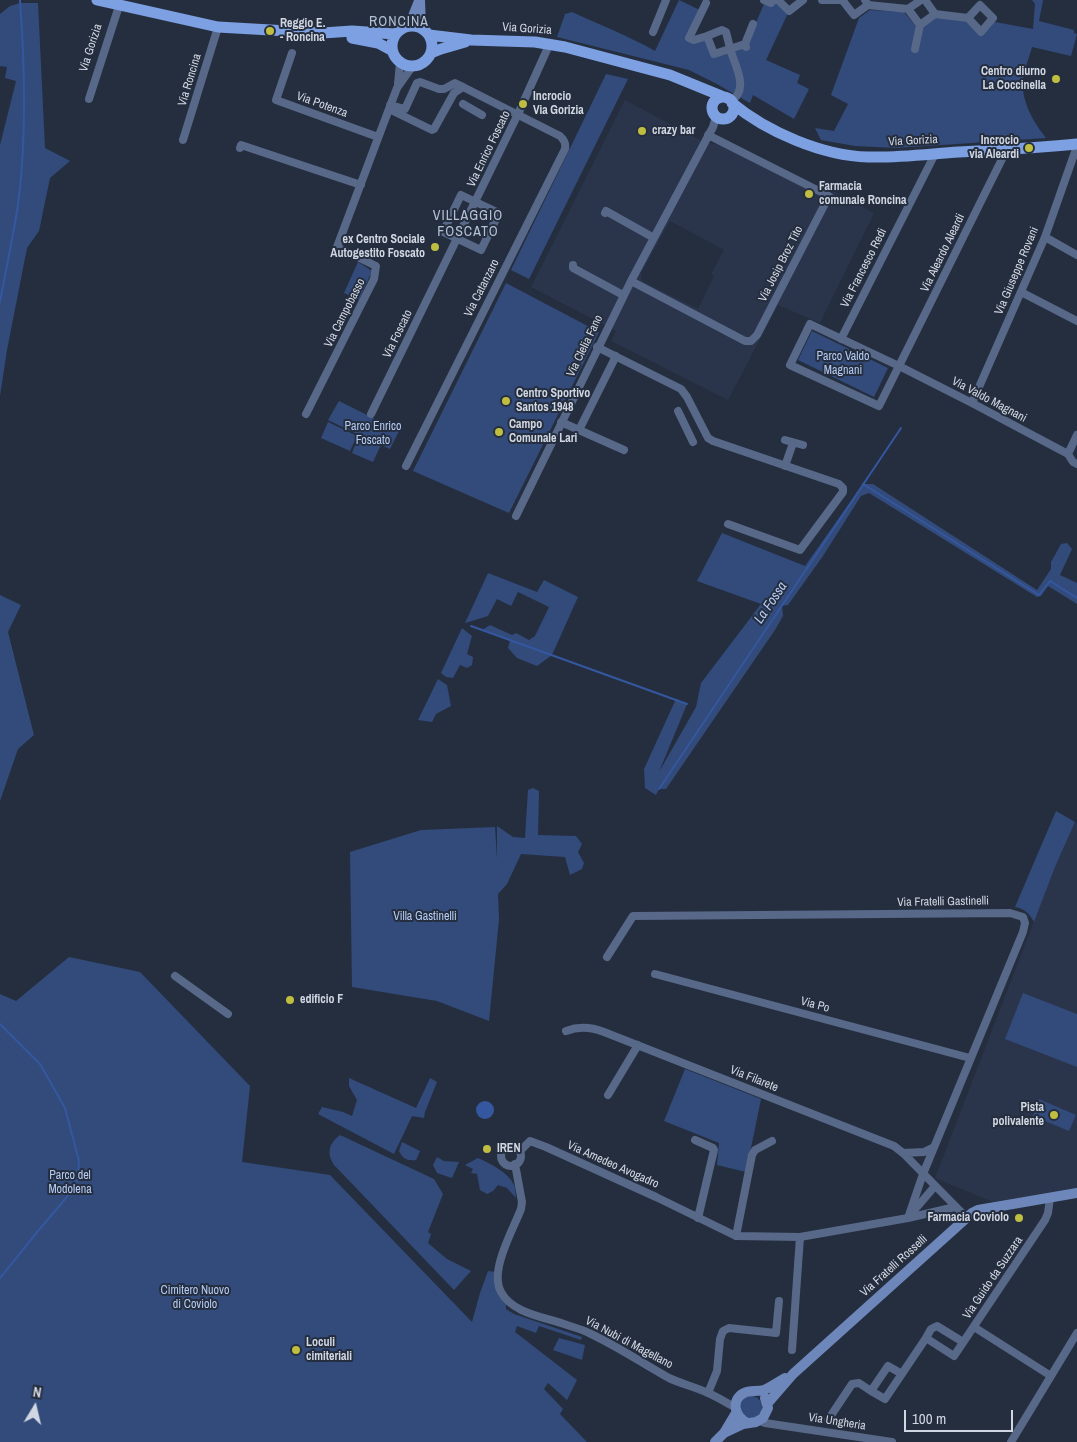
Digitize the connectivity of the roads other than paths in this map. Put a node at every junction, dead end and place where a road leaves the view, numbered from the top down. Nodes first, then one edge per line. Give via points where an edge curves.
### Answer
1 (97, 0) edge
2 (420, 0) edge
3 (666, 0) edge
4 (764, 0) edge
5 (776, 0) edge
6 (803, 0) edge
7 (822, 0) edge
8 (921, 0) edge
9 (925, 0) edge
10 (843, 1) edge
11 (866, 2) edge
12 (706, 3) dead end
13 (119, 6) junction
14 (908, 9) junction
15 (935, 14) junction
16 (968, 18) dead end
17 (753, 24) dead end
18 (920, 25) junction
19 (409, 26) junction
20 (218, 27) junction
21 (425, 32) junction
22 (654, 32) dead end
23 (323, 33) junction
24 (395, 34) junction
25 (707, 36) junction
26 (471, 40) junction
27 (550, 43) junction
28 (730, 48) junction
29 (916, 49) dead end
30 (391, 50) junction
31 (292, 53) dead end
32 (431, 53) junction
33 (400, 63) junction
34 (412, 67) junction
35 (694, 85) junction
36 (463, 87) junction
37 (397, 88) junction
38 (482, 96) junction
39 (89, 99) dead end
40 (729, 100) junction
41 (463, 104) dead end
42 (389, 107) junction
43 (404, 112) junction
44 (518, 114) junction
45 (718, 115) junction
46 (757, 121) junction
47 (708, 135) junction
48 (378, 137) junction
49 (183, 140) dead end
50 (1077, 145) edge
51 (240, 148) dead end
52 (1006, 149) junction
53 (935, 154) junction
54 (361, 184) junction
55 (475, 202) junction
56 (605, 213) dead end
57 (1045, 237) junction
58 (654, 238) junction
59 (458, 239) junction
60 (1077, 255) edge
61 (446, 263) joint
62 (573, 265) dead end
63 (631, 281) junction
64 (1021, 292) junction
65 (623, 295) junction
66 (1077, 321) edge
67 (841, 339) junction
68 (598, 347) junction
69 (616, 356) junction
70 (899, 366) junction
71 (972, 403) junction
72 (678, 411) dead end
73 (306, 414) dead end
74 (371, 414) dead end
75 (697, 417) junction
76 (561, 422) junction
77 (685, 425) junction
78 (579, 430) junction
79 (1077, 435) edge
80 (693, 442) dead end
81 (803, 445) dead end
82 (624, 450) dead end
83 (1068, 454) junction
84 (1077, 464) edge
85 (406, 466) dead end
86 (785, 466) junction
87 (516, 516) dead end
88 (728, 524) dead end
89 (606, 956) dead end
90 (655, 974) dead end
91 (175, 976) dead end
92 (228, 1014) dead end
93 (566, 1030) dead end
94 (638, 1045) junction
95 (970, 1058) junction
96 (608, 1095) dead end
97 (695, 1140) dead end
98 (772, 1141) dead end
99 (934, 1147) junction
100 (520, 1151) junction
101 (903, 1153) junction
102 (516, 1164) junction
103 (923, 1174) junction
104 (935, 1186) junction
105 (1077, 1194) edge
106 (1050, 1198) junction
107 (955, 1207) junction
108 (966, 1217) junction
109 (698, 1218) junction
110 (908, 1218) junction
111 (736, 1236) junction
112 (800, 1237) junction
113 (780, 1300) dead end
114 (974, 1327) junction
115 (1077, 1333) edge
116 (926, 1338) junction
117 (963, 1342) junction
118 (792, 1350) dead end
119 (793, 1374) junction
120 (902, 1374) junction
121 (1051, 1376) junction
122 (872, 1391) junction
123 (756, 1392) junction
124 (743, 1393) junction
125 (712, 1395) junction
126 (767, 1408) junction
127 (736, 1410) junction
128 (828, 1420) dead end
129 (760, 1421) junction
130 (748, 1423) junction
131 (779, 1424) junction
132 (724, 1433) junction
133 (714, 1442) edge
134 (892, 1442) edge
135 (1011, 1442) edge

1 - 13 main road
2 - 19 street
2 - 21 street
3 - 22 street
4 - 5 street via 771,3
5 - 6 street via 789,11
7 - 10 street
8 - 14 street
9 - 15 street
10 - 11 street via 854,15
11 - 14 street
12 - 25 street via 689,38 694,40
13 - 20 main road
13 - 39 street, Via Gorizia
14 - 18 street
15 - 16 street
15 - 18 street
17 - 28 street via 745,45
18 - 29 street
19 - 21 main road
19 - 24 main road
20 - 23 main road
20 - 49 street, Via Roncina
21 - 26 main road
21 - 32 main road via 432,44
23 - 24 main road
23 - 30 main road via 371,42
24 - 30 main road
25 - 28 street via 714,54
25 - 28 street via 722,30 726,32
26 - 27 main road, Via Gorizia
26 - 32 main road
27 - 35 main road, Via Gorizia via 653,70
27 - 44 street, Via Enrico Foscato
28 - 40 street via 741,83 739,94
30 - 33 main road
31 - 48 street, Via Potenza via 276,100
32 - 34 main road via 421,65
33 - 34 main road
33 - 37 street, Via Campobasso
34 - 37 street, Via Campobasso
35 - 40 main road, Via Gorizia
35 - 45 main road, Via Gorizia via 706,95
36 - 38 street
36 - 43 street via 453,83 439,89 417,83
36 - 43 street via 454,93 432,130
37 - 42 street, Via Campobasso
38 - 41 street via 479,113
38 - 44 street
40 - 45 main road via 733,112
40 - 45 main road via 715,100
40 - 46 main road, Via Gorizia
42 - 43 street
42 - 48 street, Via Campobasso
44 - 55 street, Via Enrico Foscato
44 - 85 street, Via Catanzaro via 560,136 565,149
45 - 46 main road, Via Gorizia
45 - 47 street, Via Clelia Fano
46 - 53 main road, Via Gorizia via 796,139 844,154 887,157
47 - 58 street, Via Clelia Fano
47 - 63 street, Via Josip Broz Tito via 829,196 757,335 745,341
48 - 54 street, Via Campobasso
50 - 52 main road, Via Gorizia
50 - 57 street, Via Giuseppe Rovani
51 - 54 street via 241,145
52 - 53 main road, Via Gorizia
52 - 70 street, Via Aleardo Aleardi
53 - 67 street, Via Francesco Redi
54 - 73 street, Via Campobasso via 337,247 376,266 374,279
55 - 59 street, Via Enrico Foscato
55 - 59 street via 461,195 443,232
55 - 59 street via 498,213 488,235 481,250
56 - 58 street
57 - 60 street
57 - 64 street, Via Giuseppe Rovani
58 - 63 street, Via Clelia Fano
59 - 61 street, Via Enrico Foscato
61 - 74 street, Via Foscato
62 - 65 street via 573,268
63 - 65 street, Via Clelia Fano
64 - 66 street
64 - 71 street, Via Giuseppe Rovani
65 - 68 street, Via Clelia Fano
67 - 70 street, Via Aleardo Aleardi
67 - 70 street, Via Aleardo Aleardi via 810,324 790,365 879,406
68 - 69 street
68 - 76 street, Via Clelia Fano
69 - 75 street via 681,389
69 - 78 street
70 - 71 street, Via Valdo Magnani
71 - 83 street, Via Valdo Magnani
72 - 77 street
75 - 77 street
75 - 86 street via 713,441
76 - 78 street
76 - 87 street, Via Clelia Fano
77 - 80 street
78 - 82 street
79 - 83 street
81 - 86 street via 789,441
83 - 84 street
86 - 88 street via 839,484 843,492 800,550
89 - 95 street, Via Fratelli Gastinelli via 633,916 1016,914 1023,917 1024,926
90 - 95 street, Via Po
91 - 92 street
93 - 94 street, Via Filarete via 576,1027 595,1029
94 - 96 street
94 - 101 street, Via Filarete via 894,1146
95 - 99 street, Via Fratelli Gastinelli
97 - 109 street via 714,1150
98 - 111 street via 752,1155
99 - 101 street via 924,1152
99 - 103 street, Via Fratelli Gastinelli
100 - 102 street, Via Nubi di Magellano via 520,1160
100 - 102 street via 510,1146 502,1153 505,1163
100 - 109 street, Via Amedeo Avogadro via 530,1141 538,1144
101 - 103 street, Via Filarete
102 - 125 street, Via Nubi di Magellano via 522,1202 501,1258 497,1281 500,1292 513,1306 588,1332 670,1378
103 - 104 street
103 - 110 street, Via Fratelli Gastinelli
104 - 107 street
104 - 110 street
105 - 106 street, Via Fratelli Rosselli
106 - 108 street, Via Fratelli Rosselli via 978,1210
106 - 114 street, Via Guido da Suzzara via 1045,1220
107 - 108 street
107 - 110 street, Via Amedeo Avogadro
108 - 119 street, Via Fratelli Rosselli via 891,1287 842,1326
109 - 111 street, Via Amedeo Avogadro
110 - 112 street, Via Amedeo Avogadro
111 - 112 street, Via Amedeo Avogadro
112 - 118 street
113 - 125 street via 776,1333 729,1328 723,1331
114 - 117 street, Via Guido da Suzzara
114 - 121 street
115 - 121 street
116 - 117 street via 931,1328 937,1326
116 - 117 street, Via Guido da Suzzara via 954,1356
116 - 120 street
119 - 123 street, Via Fratelli Rosselli
119 - 126 street, Via Fratelli Rosselli
120 - 122 street via 885,1399
120 - 122 street via 888,1366
121 - 135 street
122 - 128 street via 858,1383 852,1384
123 - 124 street, Via Fratelli Rosselli
123 - 126 street via 764,1396
124 - 125 street, Via Nubi di Magellano via 727,1397
124 - 127 street via 737,1399
125 - 127 street, Via Nubi di Magellano
126 - 129 street, Via Fratelli Rosselli
126 - 131 street
127 - 130 street
127 - 132 street
129 - 130 street
129 - 131 street, Via Ungheria
130 - 132 street
131 - 134 street, Via Ungheria
132 - 133 street

